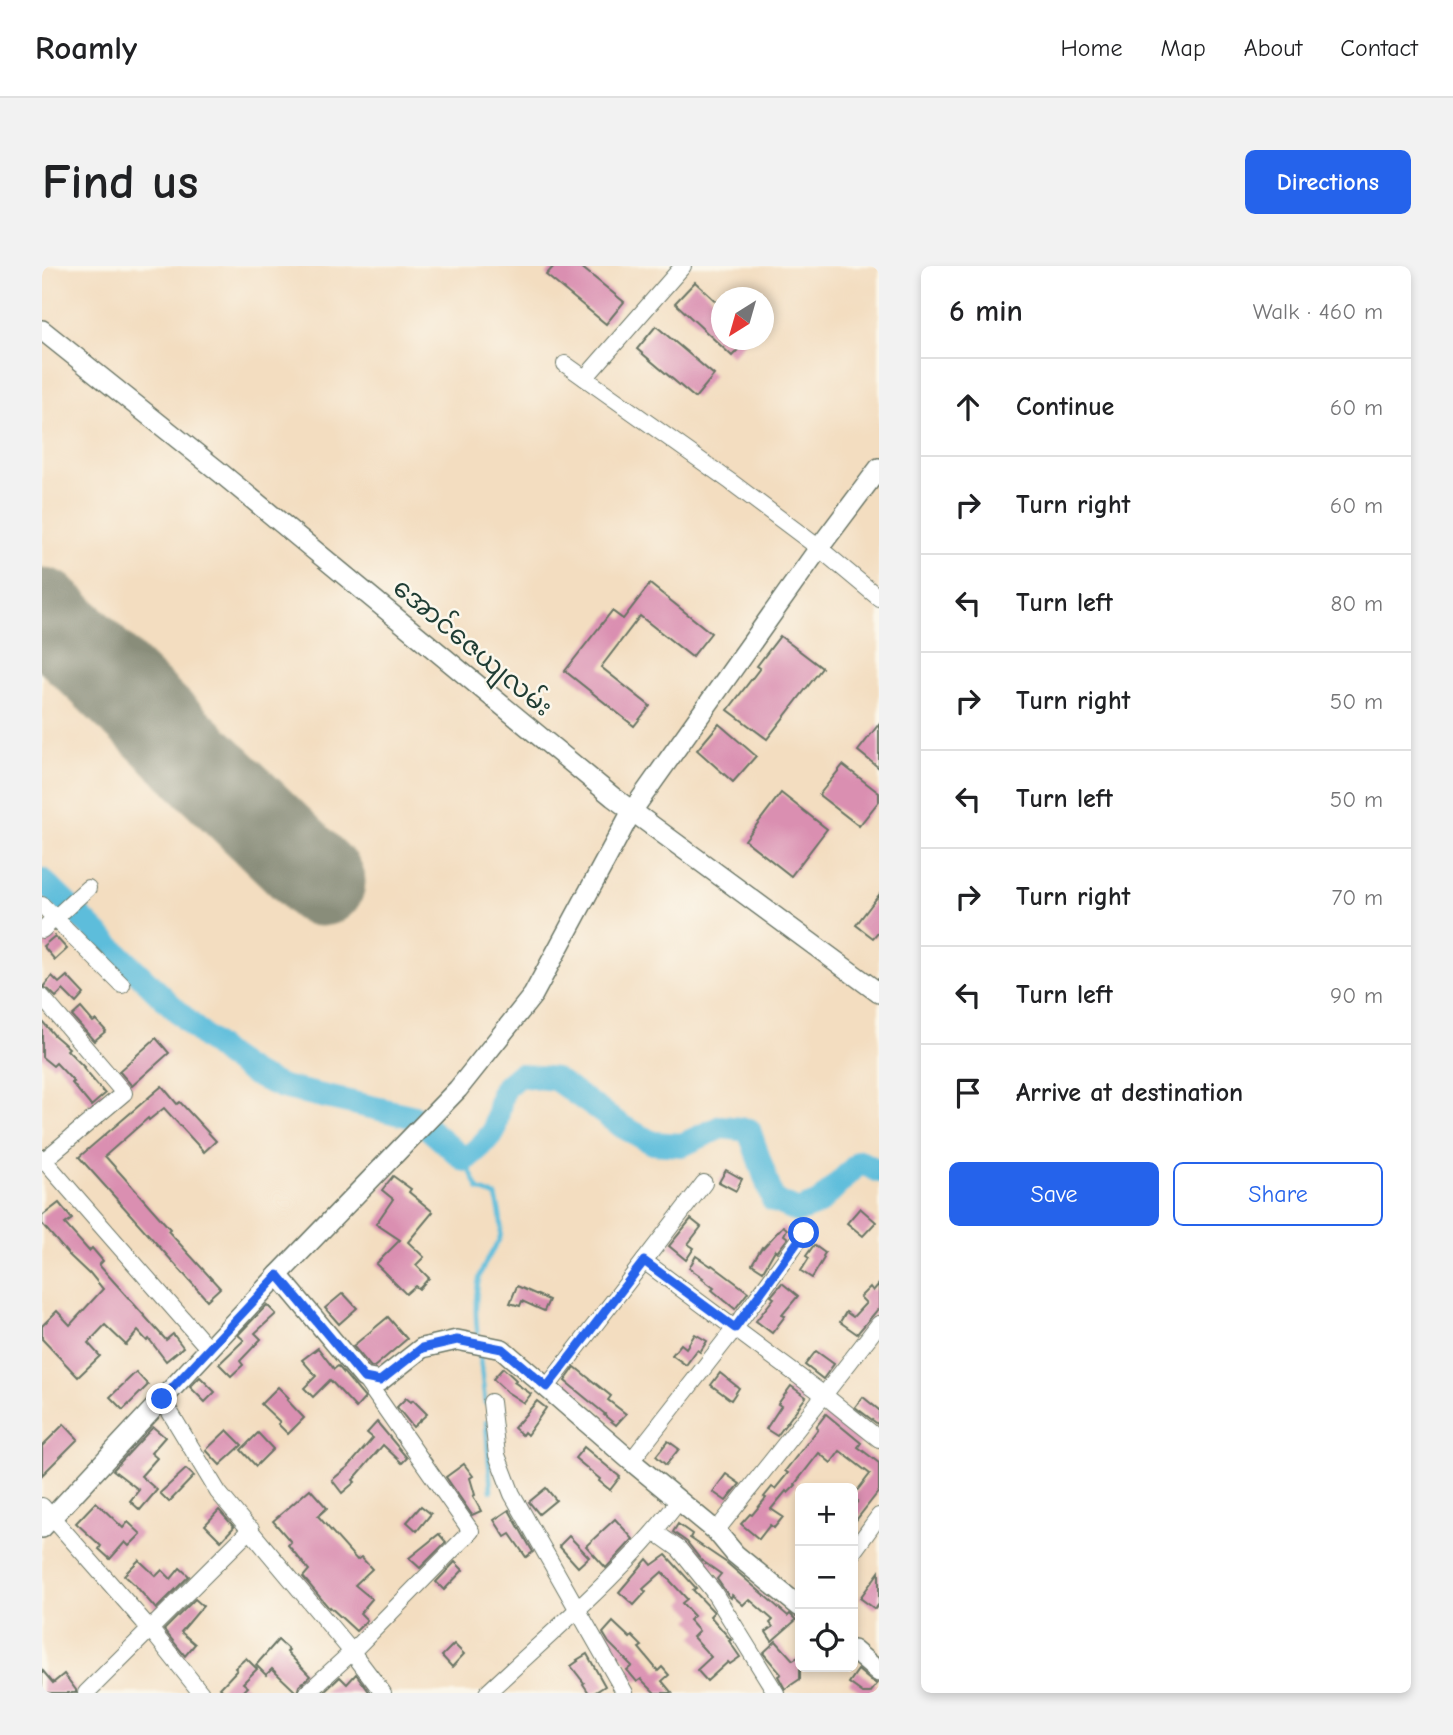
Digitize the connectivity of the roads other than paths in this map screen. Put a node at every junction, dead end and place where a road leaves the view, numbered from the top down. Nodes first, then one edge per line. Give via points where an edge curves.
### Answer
1 (683, 266) edge
2 (42, 330) edge
3 (565, 364) dead end
4 (584, 377) junction
5 (879, 468) edge
6 (819, 548) junction
7 (879, 598) edge
8 (632, 811) junction
9 (88, 888) dead end
10 (42, 905) edge
11 (56, 919) junction
12 (42, 930) edge
13 (122, 985) dead end
14 (879, 993) edge
15 (42, 997) edge
16 (43, 1160) edge
17 (704, 1183) dead end
18 (804, 1233) dead end
19 (644, 1261) junction
20 (278, 1275) junction
21 (879, 1324) edge
22 (735, 1328) junction
23 (209, 1349) junction
24 (364, 1378) junction
25 (547, 1387) junction
26 (824, 1395) junction
27 (162, 1399) junction
28 (491, 1402) dead end
29 (879, 1438) edge
30 (631, 1461) junction
31 (679, 1501) junction
32 (879, 1516) edge
33 (45, 1517) edge
34 (251, 1530) junction
35 (716, 1531) junction
36 (655, 1532) junction
37 (857, 1546) edge
38 (795, 1603) edge
39 (577, 1608) junction
40 (151, 1630) junction
41 (352, 1652) junction
42 (858, 1654) edge
43 (879, 1672) edge
44 (86, 1693) edge
45 (201, 1693) edge
46 (307, 1693) edge
47 (383, 1693) edge
48 (486, 1693) edge
49 (625, 1693) edge
50 (776, 1693) edge

1 - 4 street
2 - 8 street, အောင်ဇေယျလမ်း
3 - 4 street
4 - 6 street
5 - 6 street
6 - 7 street
6 - 8 street
8 - 14 street, အောင်ဇေယျလမ်း
8 - 20 street via 533,995 458,1089
9 - 11 street
10 - 11 street
11 - 12 street
11 - 13 street
15 - 16 street via 124,1093
16 - 23 street
17 - 19 street
18 - 22 street
19 - 22 street
19 - 25 street
20 - 23 street
20 - 24 street
21 - 26 street
22 - 26 street
22 - 30 street
23 - 27 street
24 - 25 street via 380,1381 422,1348 457,1340 502,1349
24 - 41 street via 471,1531
25 - 30 street
26 - 29 street
26 - 35 street
27 - 33 street
27 - 34 street via 218,1492
28 - 39 street via 497,1455 512,1493
30 - 31 street
31 - 35 street
31 - 36 street
32 - 37 street
33 - 40 street
34 - 40 street
34 - 41 street
35 - 38 street via 734,1554
36 - 39 street
36 - 50 street via 679,1549 713,1591
39 - 48 street
39 - 49 street
40 - 44 street
40 - 45 street
41 - 46 street
41 - 47 street
42 - 43 street

